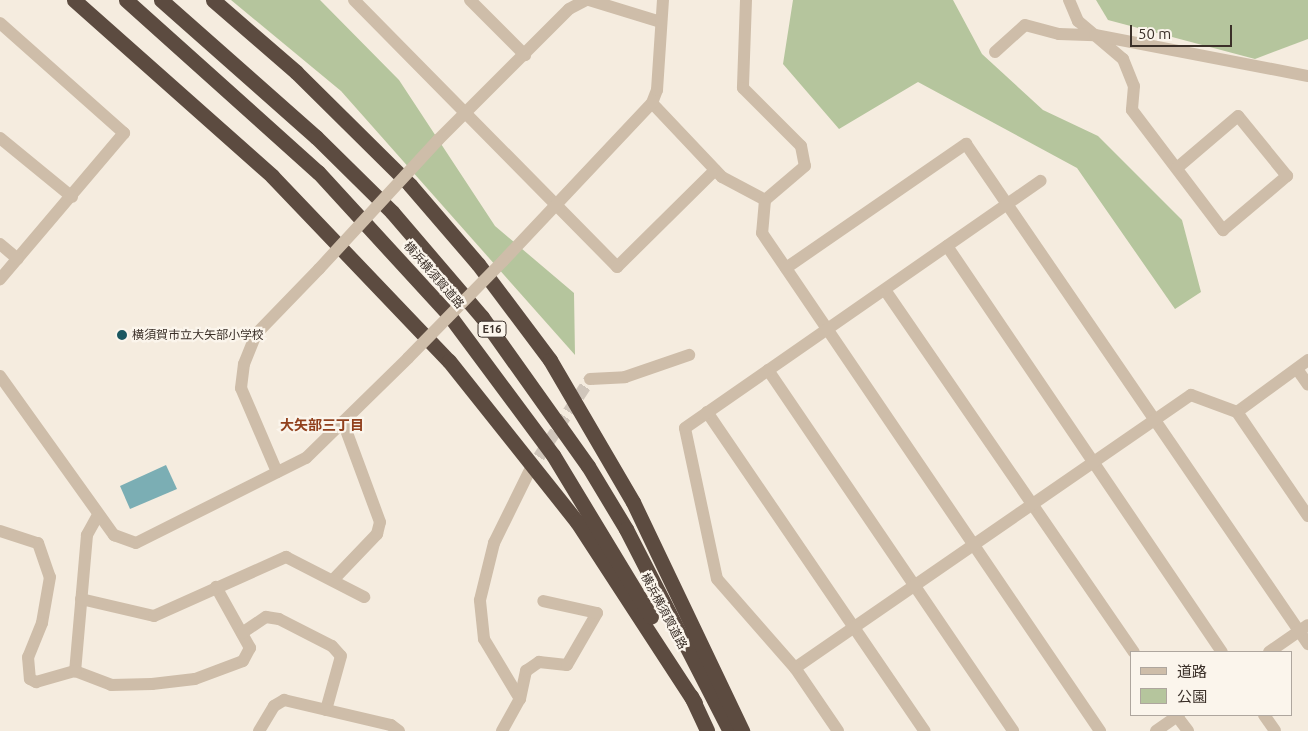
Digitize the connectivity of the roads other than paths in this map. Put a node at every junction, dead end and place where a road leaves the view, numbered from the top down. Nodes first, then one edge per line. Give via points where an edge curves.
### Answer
1 (74, 0) edge
2 (126, 0) edge
3 (161, 0) edge
4 (213, 0) edge
5 (354, 0) edge
6 (587, 0) edge
7 (663, 0) edge
8 (746, 0) edge
9 (1069, 0) edge
10 (479, 3) edge
11 (661, 22) junction
12 (0, 23) edge
13 (1095, 36) junction
14 (995, 52) dead end
15 (524, 55) junction
16 (1308, 76) edge
17 (652, 103) junction
18 (465, 113) junction
19 (0, 138) edge
20 (1177, 168) junction
21 (715, 170) junction
22 (1041, 181) dead end
23 (72, 197) junction
24 (765, 200) junction
25 (560, 205) junction
26 (1007, 205) junction
27 (0, 244) edge
28 (947, 246) junction
29 (18, 259) junction
30 (786, 268) junction
31 (0, 279) edge
32 (885, 290) junction
33 (827, 329) junction
34 (689, 355) dead end
35 (1308, 360) edge
36 (1297, 368) junction
37 (768, 370) junction
38 (0, 376) edge
39 (590, 379) dead end
40 (1308, 385) edge
41 (707, 412) junction
42 (1237, 412) junction
43 (1153, 421) junction
44 (343, 422) junction
45 (1094, 462) junction
46 (277, 472) junction
47 (529, 472) tunnel mouth
48 (1032, 504) junction
49 (98, 516) junction
50 (1308, 516) edge
51 (0, 531) edge
52 (974, 545) junction
53 (333, 580) junction
54 (914, 586) junction
55 (216, 587) junction
56 (364, 597) dead end
57 (81, 599) junction
58 (543, 601) dead end
59 (854, 628) junction
60 (1304, 628) edge
61 (242, 633) junction
62 (1308, 644) edge
63 (1133, 651) edge
64 (1221, 651) edge
65 (1270, 651) edge
66 (795, 668) junction
67 (75, 671) junction
68 (520, 699) junction
69 (695, 703) junction
70 (326, 710) junction
71 (1177, 716) edge
72 (1179, 716) edge
73 (1265, 716) edge
74 (397, 730) edge
75 (259, 731) edge
76 (502, 731) edge
77 (707, 731) edge
78 (730, 731) edge
79 (742, 731) edge
80 (838, 731) edge
81 (925, 731) edge
82 (1013, 731) edge
83 (1100, 731) edge
84 (1156, 731) edge
85 (1188, 731) edge
86 (1275, 731) edge

1 - 69 highway via 272,176 449,362 577,522
2 - 69 highway, 横浜横須賀道路 / E16 via 318,172 449,315 518,405 594,518
3 - 78 highway, 横浜横須賀道路 / E16 via 316,137 392,212 482,316 588,466 626,529
4 - 79 highway via 296,72 410,185 478,264 550,360 633,502
5 - 18 street
6 - 11 street
6 - 15 street via 569,8
7 - 11 street
8 - 24 street via 743,88 801,146 805,166
9 - 13 street via 1078,21
10 - 15 street
11 - 17 street via 657,90
12 - 23 street via 124,133
13 - 14 street via 1059,34 1025,24
13 - 16 street
13 - 20 street via 1123,59 1134,86 1132,110
15 - 18 street
17 - 21 street
17 - 25 street
18 - 25 street
18 - 46 street, bridge via 256,334 244,364 241,388
19 - 23 street
20 - 20 street via 1238,116 1286,176 1223,230
21 - 24 street
21 - 25 street via 617,267
22 - 26 street
23 - 29 street
24 - 30 street via 762,233
25 - 44 street, bridge
26 - 28 street
26 - 30 street via 966,144
26 - 43 street
27 - 29 street
28 - 32 street
28 - 45 street
29 - 31 street
30 - 33 street
32 - 33 street
32 - 48 street
33 - 37 street
33 - 52 street
34 - 39 street via 625,377
35 - 36 street
36 - 40 street
36 - 42 street
37 - 41 street
37 - 54 street
38 - 49 street
41 - 59 street
41 - 66 street via 685,428 717,579
42 - 43 street via 1191,395
42 - 50 street
43 - 45 street
43 - 60 street
44 - 46 street via 306,458
44 - 53 street via 380,522 377,534
45 - 48 street
45 - 64 street
46 - 49 street via 147,540 136,542 114,535
47 - 68 street via 494,542 480,600 484,639
48 - 52 street
48 - 63 street
49 - 57 street via 87,535
51 - 67 street via 38,543 50,577 42,623 28,657 30,679 36,682
52 - 54 street
52 - 83 street
53 - 55 street via 286,557
53 - 56 street
54 - 59 street
54 - 82 street
55 - 57 street via 154,616
55 - 61 street
57 - 67 street
58 - 68 street via 597,613 567,665 539,662 526,671
59 - 66 street
59 - 81 street
60 - 62 street
60 - 65 street
61 - 67 street via 250,648 243,661 195,679 111,685
61 - 70 street via 266,617 279,619 332,646 341,656
66 - 80 street
68 - 76 street
69 - 77 highway, 横浜横須賀道路 / E16
70 - 74 street
70 - 75 street via 284,700 274,706
71 - 84 street
72 - 85 street
73 - 86 street

